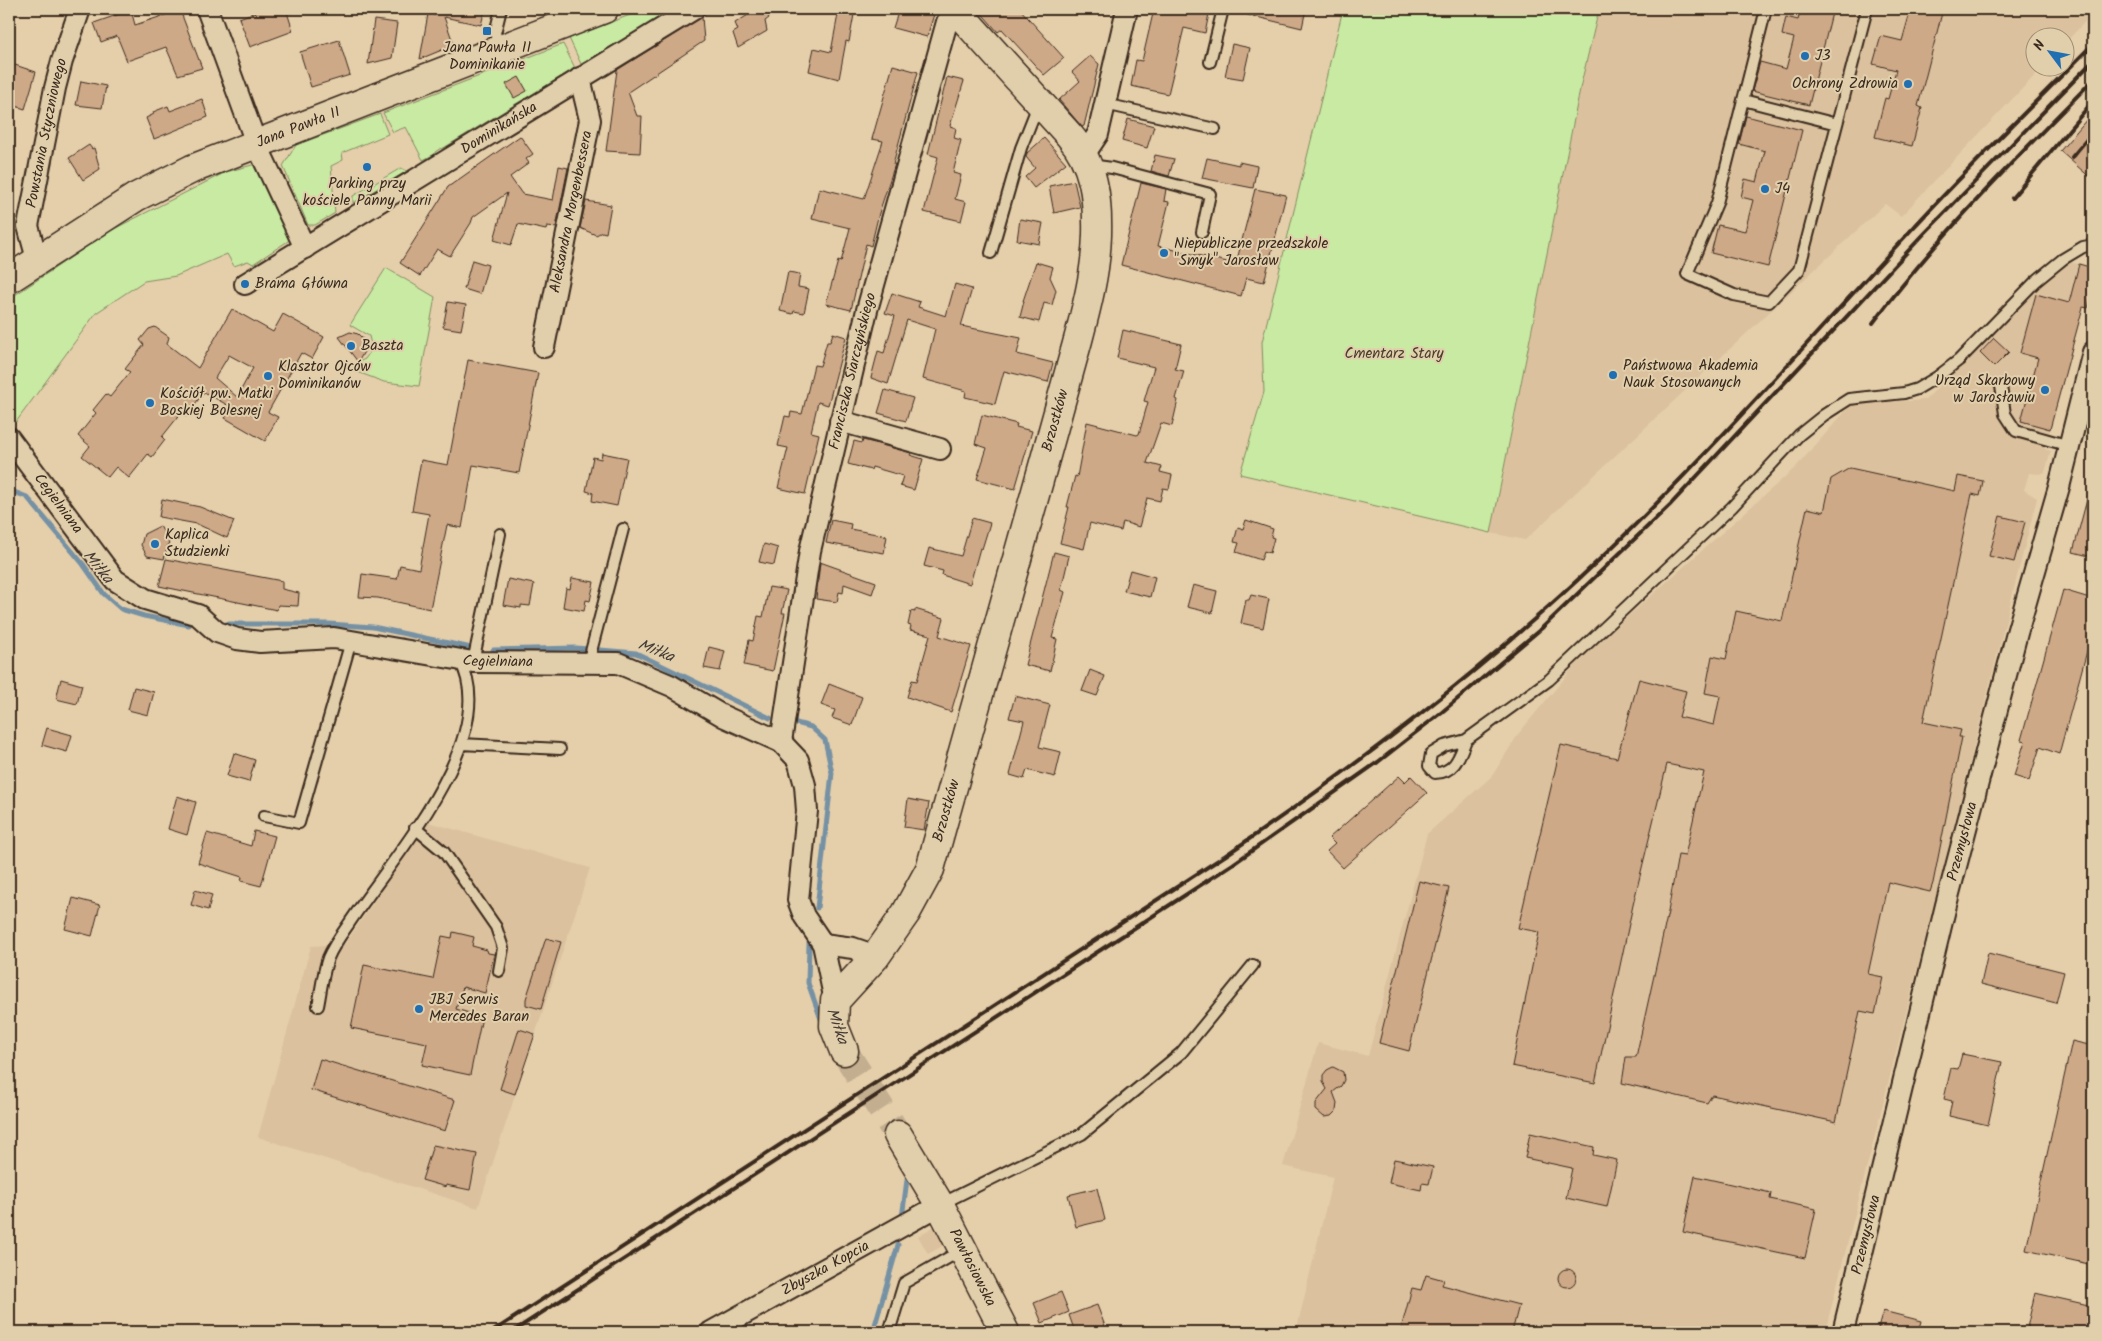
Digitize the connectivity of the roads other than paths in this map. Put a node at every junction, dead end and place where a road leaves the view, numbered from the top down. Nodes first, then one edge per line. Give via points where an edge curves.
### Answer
1 (80, 9) edge
2 (207, 9) edge
3 (501, 9) edge
4 (604, 9) edge
5 (694, 9) edge
6 (1127, 9) edge
7 (1223, 9) edge
8 (1766, 9) edge
9 (1867, 9) edge
10 (956, 10) edge
11 (500, 50) junction
12 (1210, 62) dead end
13 (580, 78) junction
14 (1743, 100) junction
15 (1039, 102) junction
16 (1105, 104) junction
17 (1837, 124) junction
18 (1215, 129) dead end
19 (256, 143) junction
20 (1087, 160) junction
21 (1202, 232) dead end
22 (2093, 245) edge
23 (305, 248) junction
24 (991, 253) dead end
25 (37, 259) junction
26 (9, 279) edge
27 (245, 284) dead end
28 (544, 347) dead end
29 (2093, 352) edge
30 (2001, 386) dead end
31 (840, 420) junction
32 (9, 438) edge
33 (2070, 446) junction
34 (940, 449) dead end
35 (623, 528) dead end
36 (500, 534) dead end
37 (352, 641) junction
38 (589, 660) junction
39 (467, 662) junction
40 (1466, 740) dead end
41 (781, 742) junction
42 (461, 744) junction
43 (560, 749) dead end
44 (264, 816) dead end
45 (415, 828) junction
46 (823, 944) junction
47 (876, 956) junction
48 (1253, 964) dead end
49 (499, 971) dead end
50 (836, 1001) junction
51 (318, 1006) dead end
52 (844, 1051) tunnel mouth
53 (898, 1135) tunnel mouth
54 (940, 1205) junction
55 (962, 1250) junction
56 (711, 1332) edge
57 (889, 1332) edge
58 (1005, 1332) edge
59 (1843, 1332) edge

1 - 25 street, Powstania Styczniowego via 55,88 28,226
2 - 19 street
3 - 11 lane via 495,33
4 - 11 street, Jana Pawła II
5 - 13 street, Dominikańska
6 - 16 street
7 - 12 lane
8 - 14 lane
9 - 17 lane
10 - 15 street
10 - 31 street, Franciszka Siarczyńskiego via 947,22 866,310
11 - 19 street, Jana Pawła II
13 - 23 street, Dominikańska
13 - 28 street, Aleksandra Morgenbessera via 590,120
14 - 17 lane
14 - 17 lane via 1717,204 1687,274 1734,295 1769,302 1799,270
15 - 20 street
15 - 24 lane via 1021,148
16 - 18 lane
16 - 20 street via 1098,134
19 - 23 street
19 - 25 street, Jana Pawła II via 192,169 136,197
20 - 21 lane via 1210,194
20 - 47 street, Brzostków via 1096,204 1097,235 1089,297 930,869 906,913
22 - 40 lane via 2063,259 1959,360 1937,377 1904,393 1849,399 1824,414 1799,435 1732,507 1550,680
23 - 27 street, Dominikańska
25 - 26 street, Jana Pawła II
29 - 33 street, Przemysłowa
30 - 33 lane via 2005,414 2016,431
31 - 34 street
31 - 41 street, Franciszka Siarczyńskiego via 810,551
32 - 37 street, Cegielniana via 115,580 145,599 198,616 217,632 237,639 260,642 334,638
33 - 59 street, Przemysłowa via 2016,633 1946,905
35 - 38 lane
36 - 39 lane
37 - 39 street, Cegielniana
37 - 44 lane via 299,823
38 - 39 street, Cegielniana
38 - 41 street, Cegielniana via 618,663 672,686 723,716
39 - 42 lane via 470,707
41 - 46 street, Cegielniana via 798,760 805,785 807,811 798,900 804,916
42 - 43 lane
42 - 45 lane via 444,784
45 - 49 lane via 444,852 496,927 503,948
45 - 51 lane via 328,958
46 - 47 street via 853,948
46 - 50 street, Cegielniana
47 - 50 street, Brzostków
48 - 54 lane via 1181,1052 1082,1134
50 - 52 street via 834,1026
53 - 54 street, Pawłosiowska
54 - 55 street, Pawłosiowska
54 - 56 street, Zbyszka Kopcia
55 - 57 lane via 904,1283
55 - 58 street, Pawłosiowska

